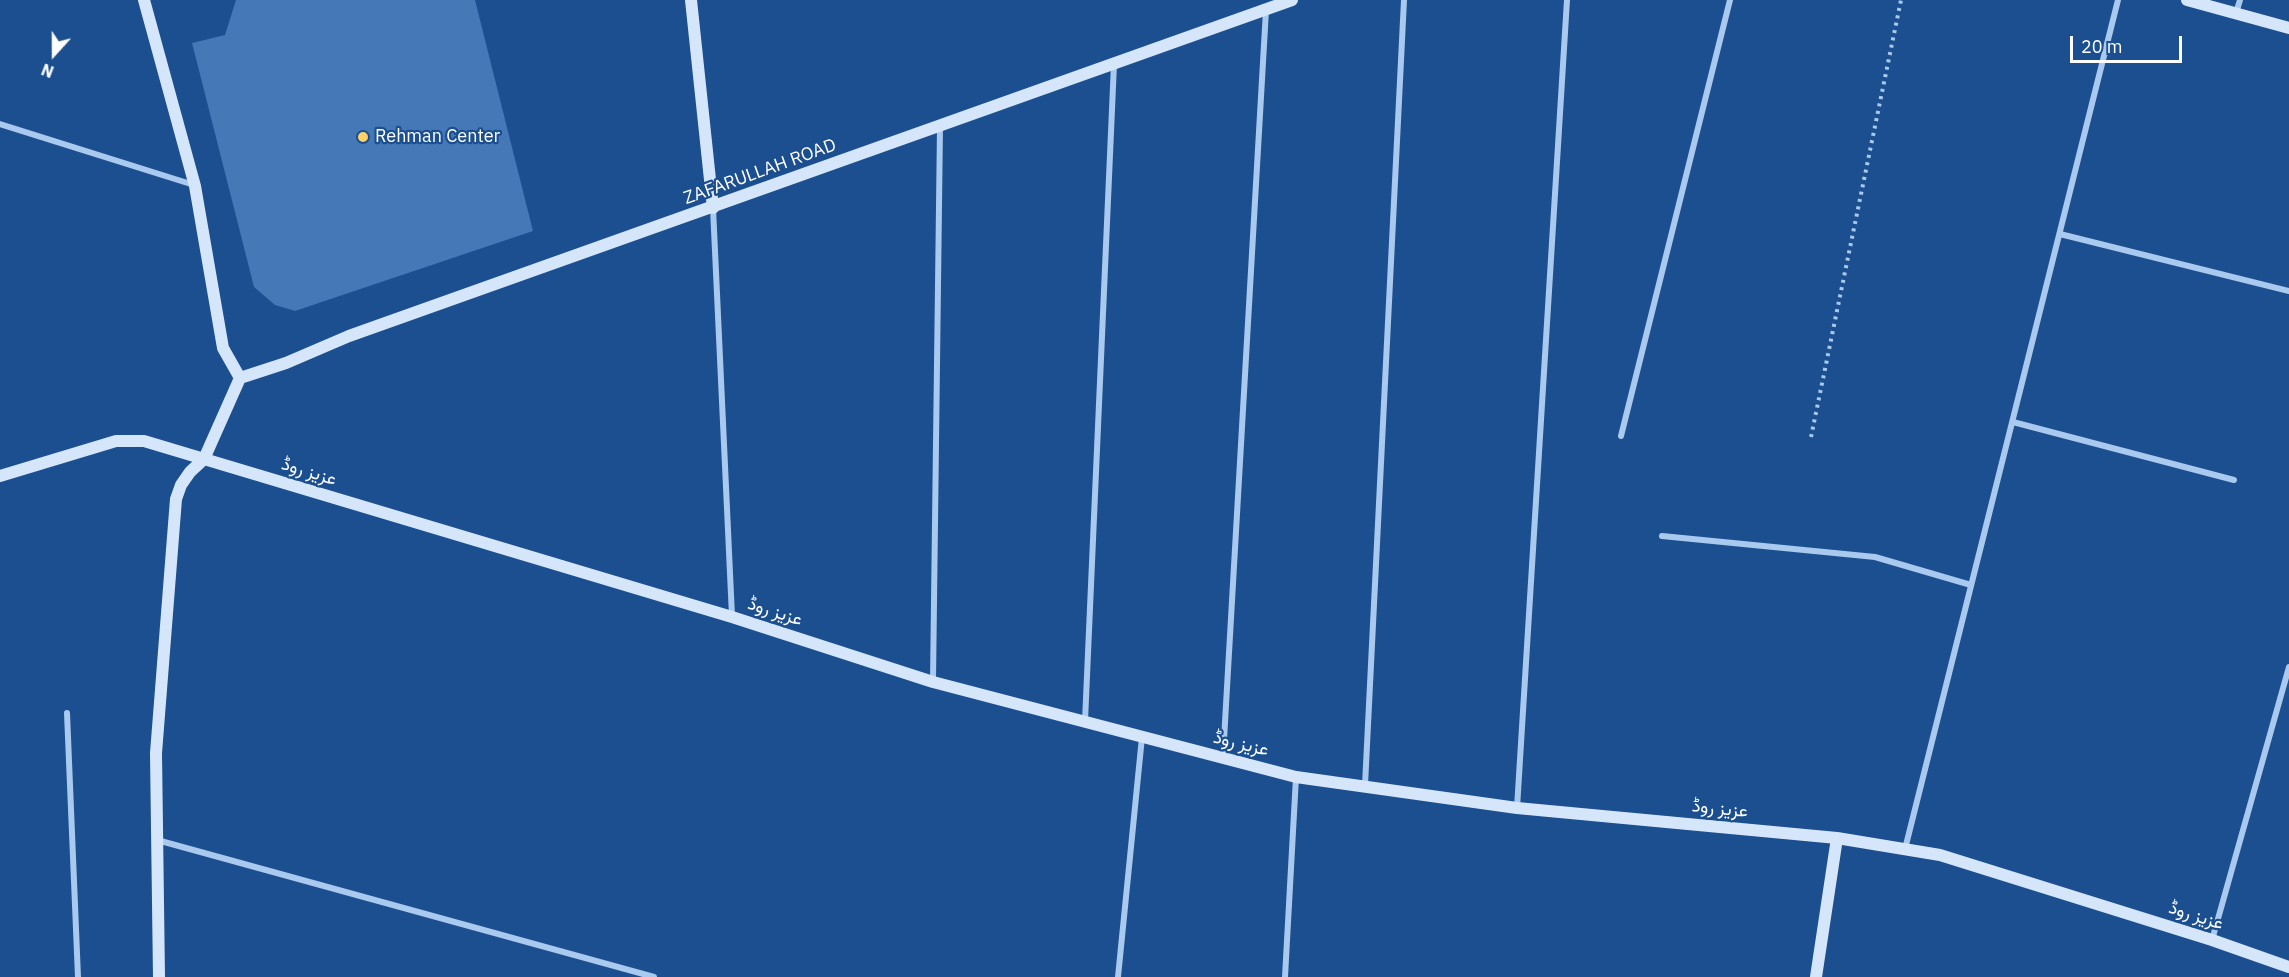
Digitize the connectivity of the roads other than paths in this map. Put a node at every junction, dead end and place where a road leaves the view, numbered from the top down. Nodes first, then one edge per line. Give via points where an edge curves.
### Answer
1 (144, 0) edge
2 (691, 0) edge
3 (1292, 0) edge
4 (1404, 0) edge
5 (1567, 0) edge
6 (1730, 0) edge
7 (2118, 0) edge
8 (2187, 0) edge
9 (2240, 0) edge
10 (1266, 9) junction
11 (2236, 13) junction
12 (2289, 28) edge
13 (1114, 64) junction
14 (0, 124) edge
15 (940, 127) junction
16 (195, 186) junction
17 (713, 208) junction
18 (2060, 234) junction
19 (2289, 291) edge
20 (240, 378) junction
21 (2013, 422) junction
22 (1621, 436) dead end
23 (204, 459) junction
24 (0, 476) edge
25 (2234, 480) dead end
26 (1662, 536) dead end
27 (1971, 585) junction
28 (732, 617) junction
29 (2289, 667) edge
30 (933, 682) junction
31 (67, 713) dead end
32 (1084, 721) junction
33 (1142, 737) junction
34 (1223, 758) junction
35 (1296, 777) junction
36 (1365, 785) junction
37 (1517, 808) junction
38 (1837, 838) junction
39 (157, 840) junction
40 (1905, 849) junction
41 (2212, 940) junction
42 (2289, 967) edge
43 (78, 977) edge
44 (159, 977) edge
45 (654, 977) edge
46 (1118, 977) edge
47 (1285, 977) edge
48 (1816, 977) edge

1 - 16 main road
2 - 17 main road
3 - 10 main road, ZAFARULLAH ROAD
4 - 36 street
5 - 37 street
6 - 22 street
7 - 18 street
8 - 11 main road
9 - 11 street
10 - 13 main road, ZAFARULLAH ROAD
10 - 34 street
11 - 12 main road
13 - 15 main road, ZAFARULLAH ROAD
13 - 32 street
14 - 16 street
15 - 17 main road, ZAFARULLAH ROAD
15 - 30 street
16 - 20 main road via 223,348
17 - 20 main road, ZAFARULLAH ROAD
17 - 28 street
18 - 19 street
18 - 21 street
20 - 23 main road
21 - 25 street
21 - 27 street
23 - 24 main road, عزیز روڈ via 144,441 116,441
23 - 28 main road, عزیز روڈ
23 - 39 main road via 190,472 176,499 156,753
26 - 27 street via 1875,557
27 - 40 street
28 - 30 main road, عزیز روڈ
29 - 41 street
30 - 32 main road, عزیز روڈ
31 - 43 street
32 - 33 main road, عزیز روڈ
33 - 34 main road, عزیز روڈ
33 - 46 street
34 - 35 main road, عزیز روڈ
35 - 36 main road, عزیز روڈ
35 - 47 street
36 - 37 main road, عزیز روڈ
37 - 38 main road, عزیز روڈ
38 - 40 main road, عزیز روڈ
38 - 48 main road
39 - 44 main road
39 - 45 street
40 - 41 main road, عزیز روڈ via 1940,855
41 - 42 main road, عزیز روڈ

